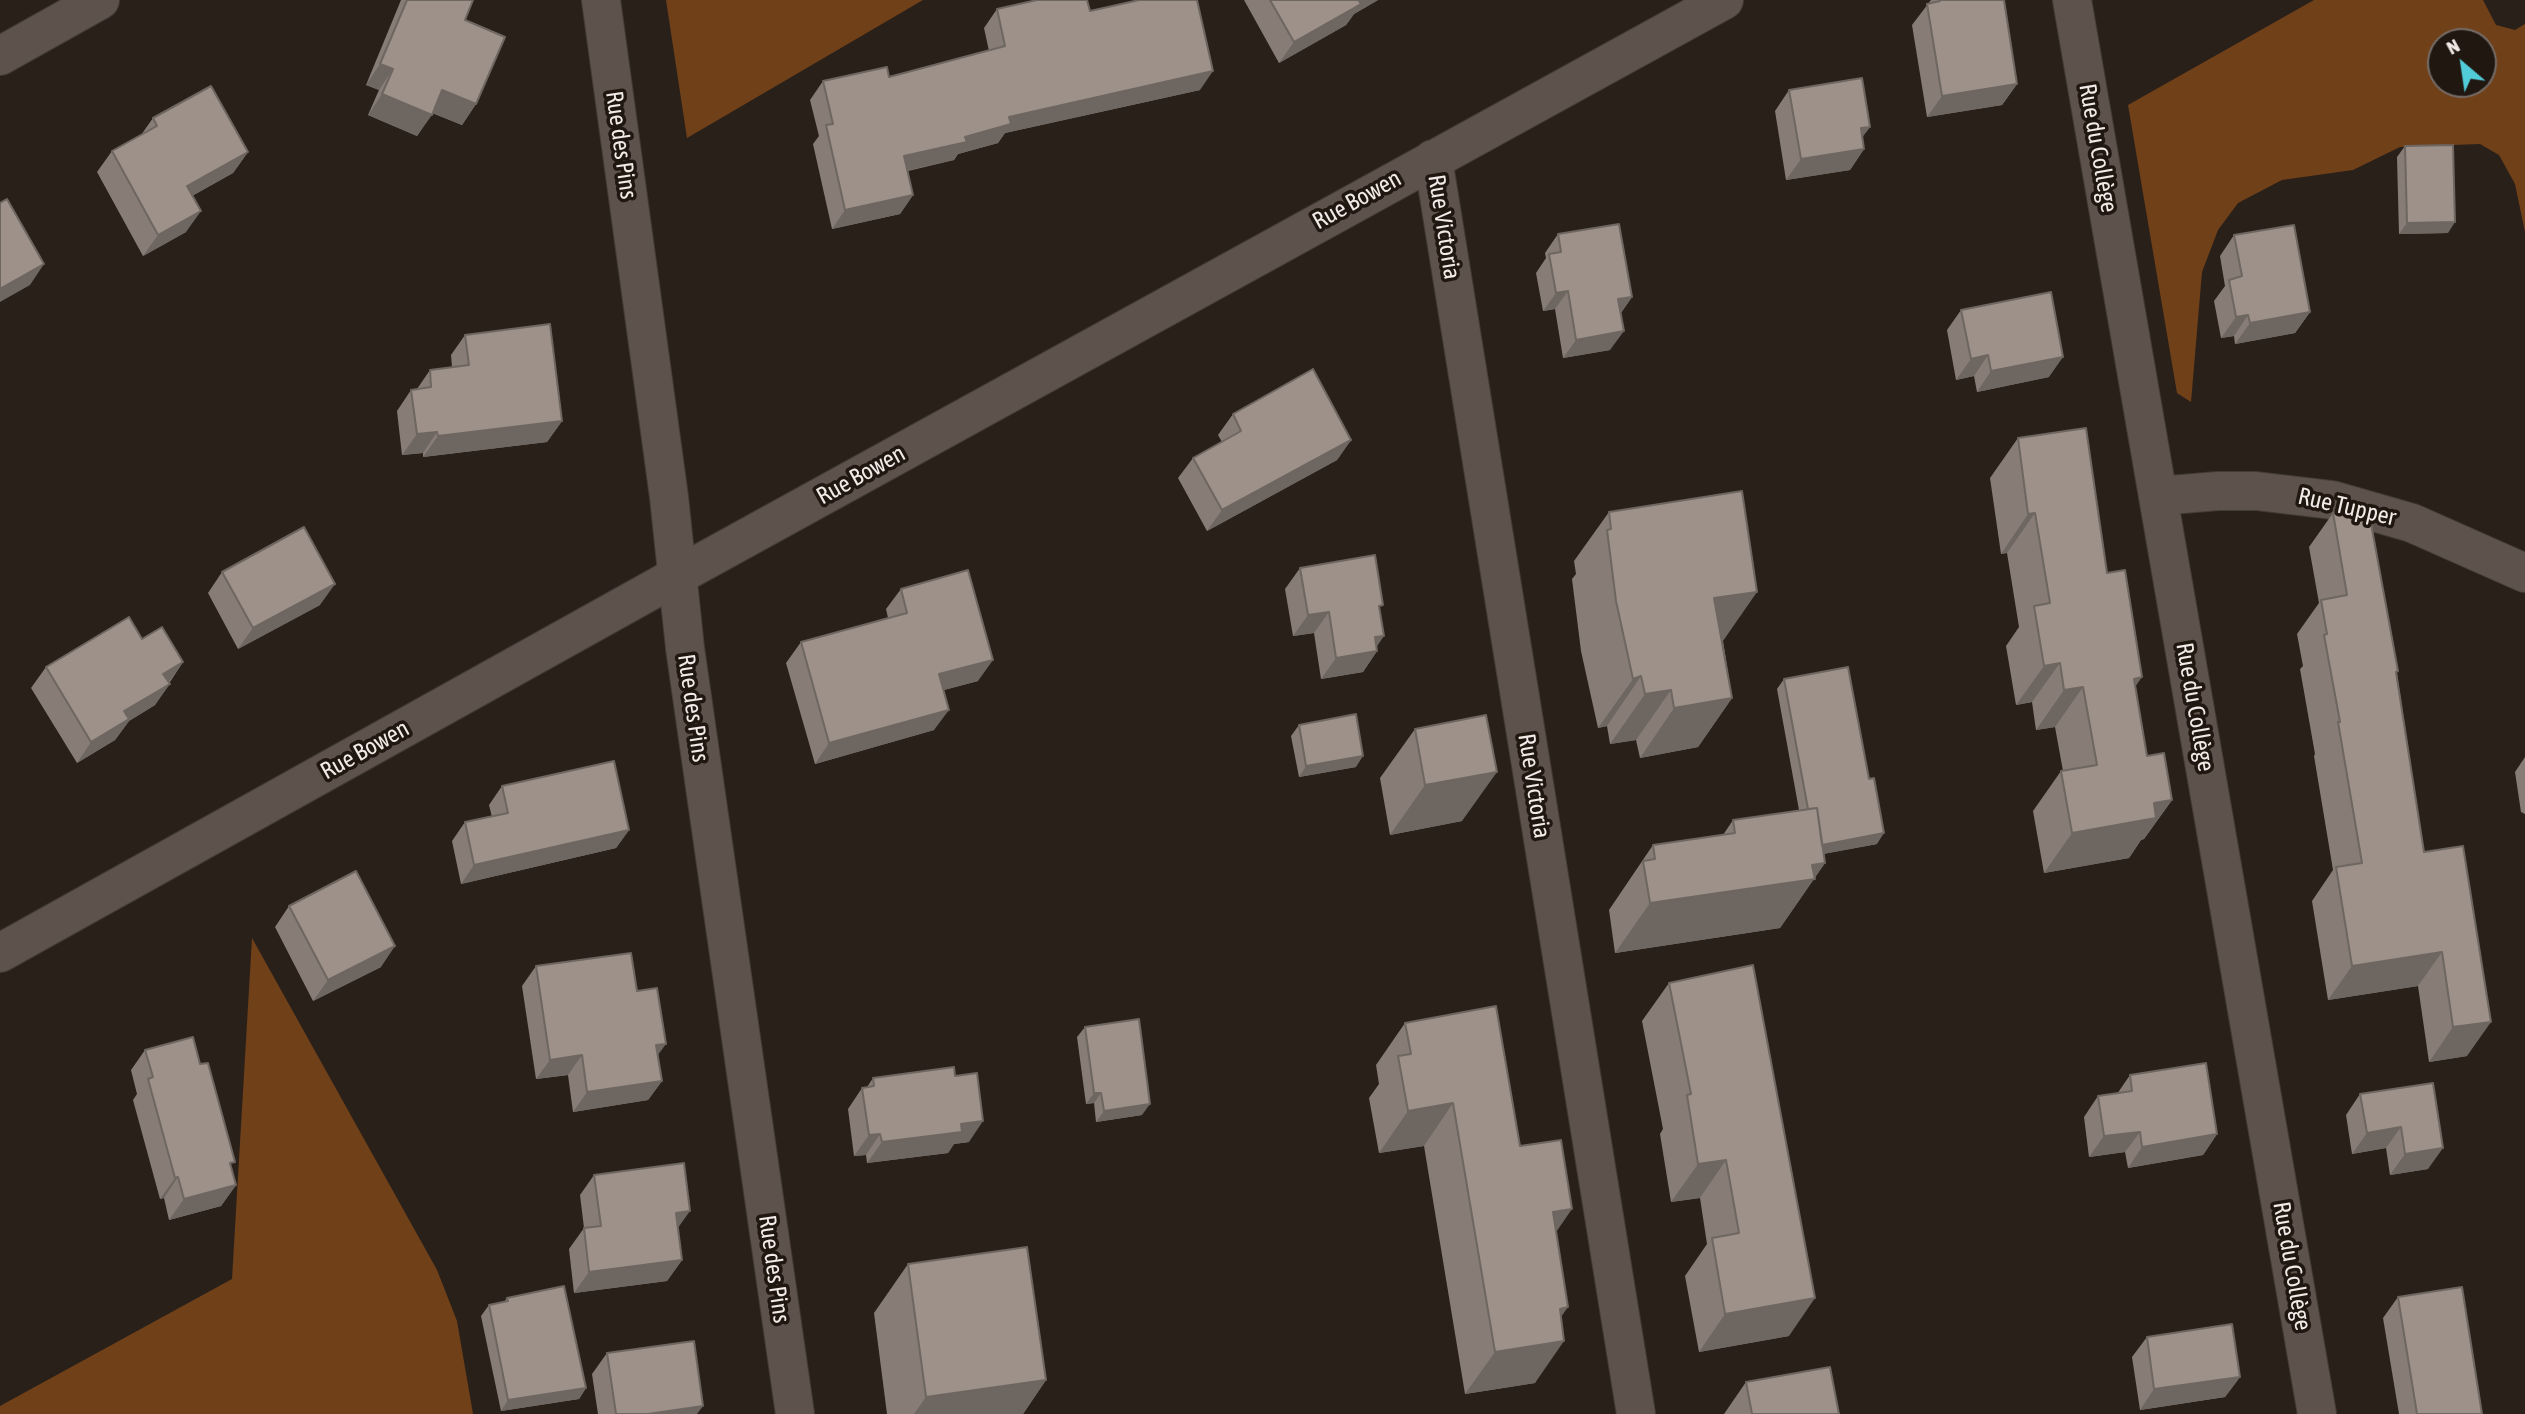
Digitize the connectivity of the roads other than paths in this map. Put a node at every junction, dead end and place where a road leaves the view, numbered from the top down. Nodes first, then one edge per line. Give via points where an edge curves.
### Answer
1 (100, 0) edge
2 (601, 0) edge
3 (1724, 0) edge
4 (2073, 0) edge
5 (0, 56) edge
6 (1433, 159) junction
7 (2158, 496) junction
8 (2525, 573) edge
9 (677, 576) junction
10 (0, 953) edge
11 (795, 1414) edge
12 (1636, 1414) edge
13 (2317, 1414) edge

1 - 5 street
2 - 9 street, Rue des Pins
3 - 6 street, Rue Bowen
4 - 7 street, Rue du Collège
6 - 9 street, Rue Bowen
6 - 12 street, Rue Victoria
7 - 8 street, Rue Tupper via 2256,491 2333,500 2412,523
7 - 13 street, Rue du Collège
9 - 10 street, Rue Bowen
9 - 11 street, Rue des Pins

